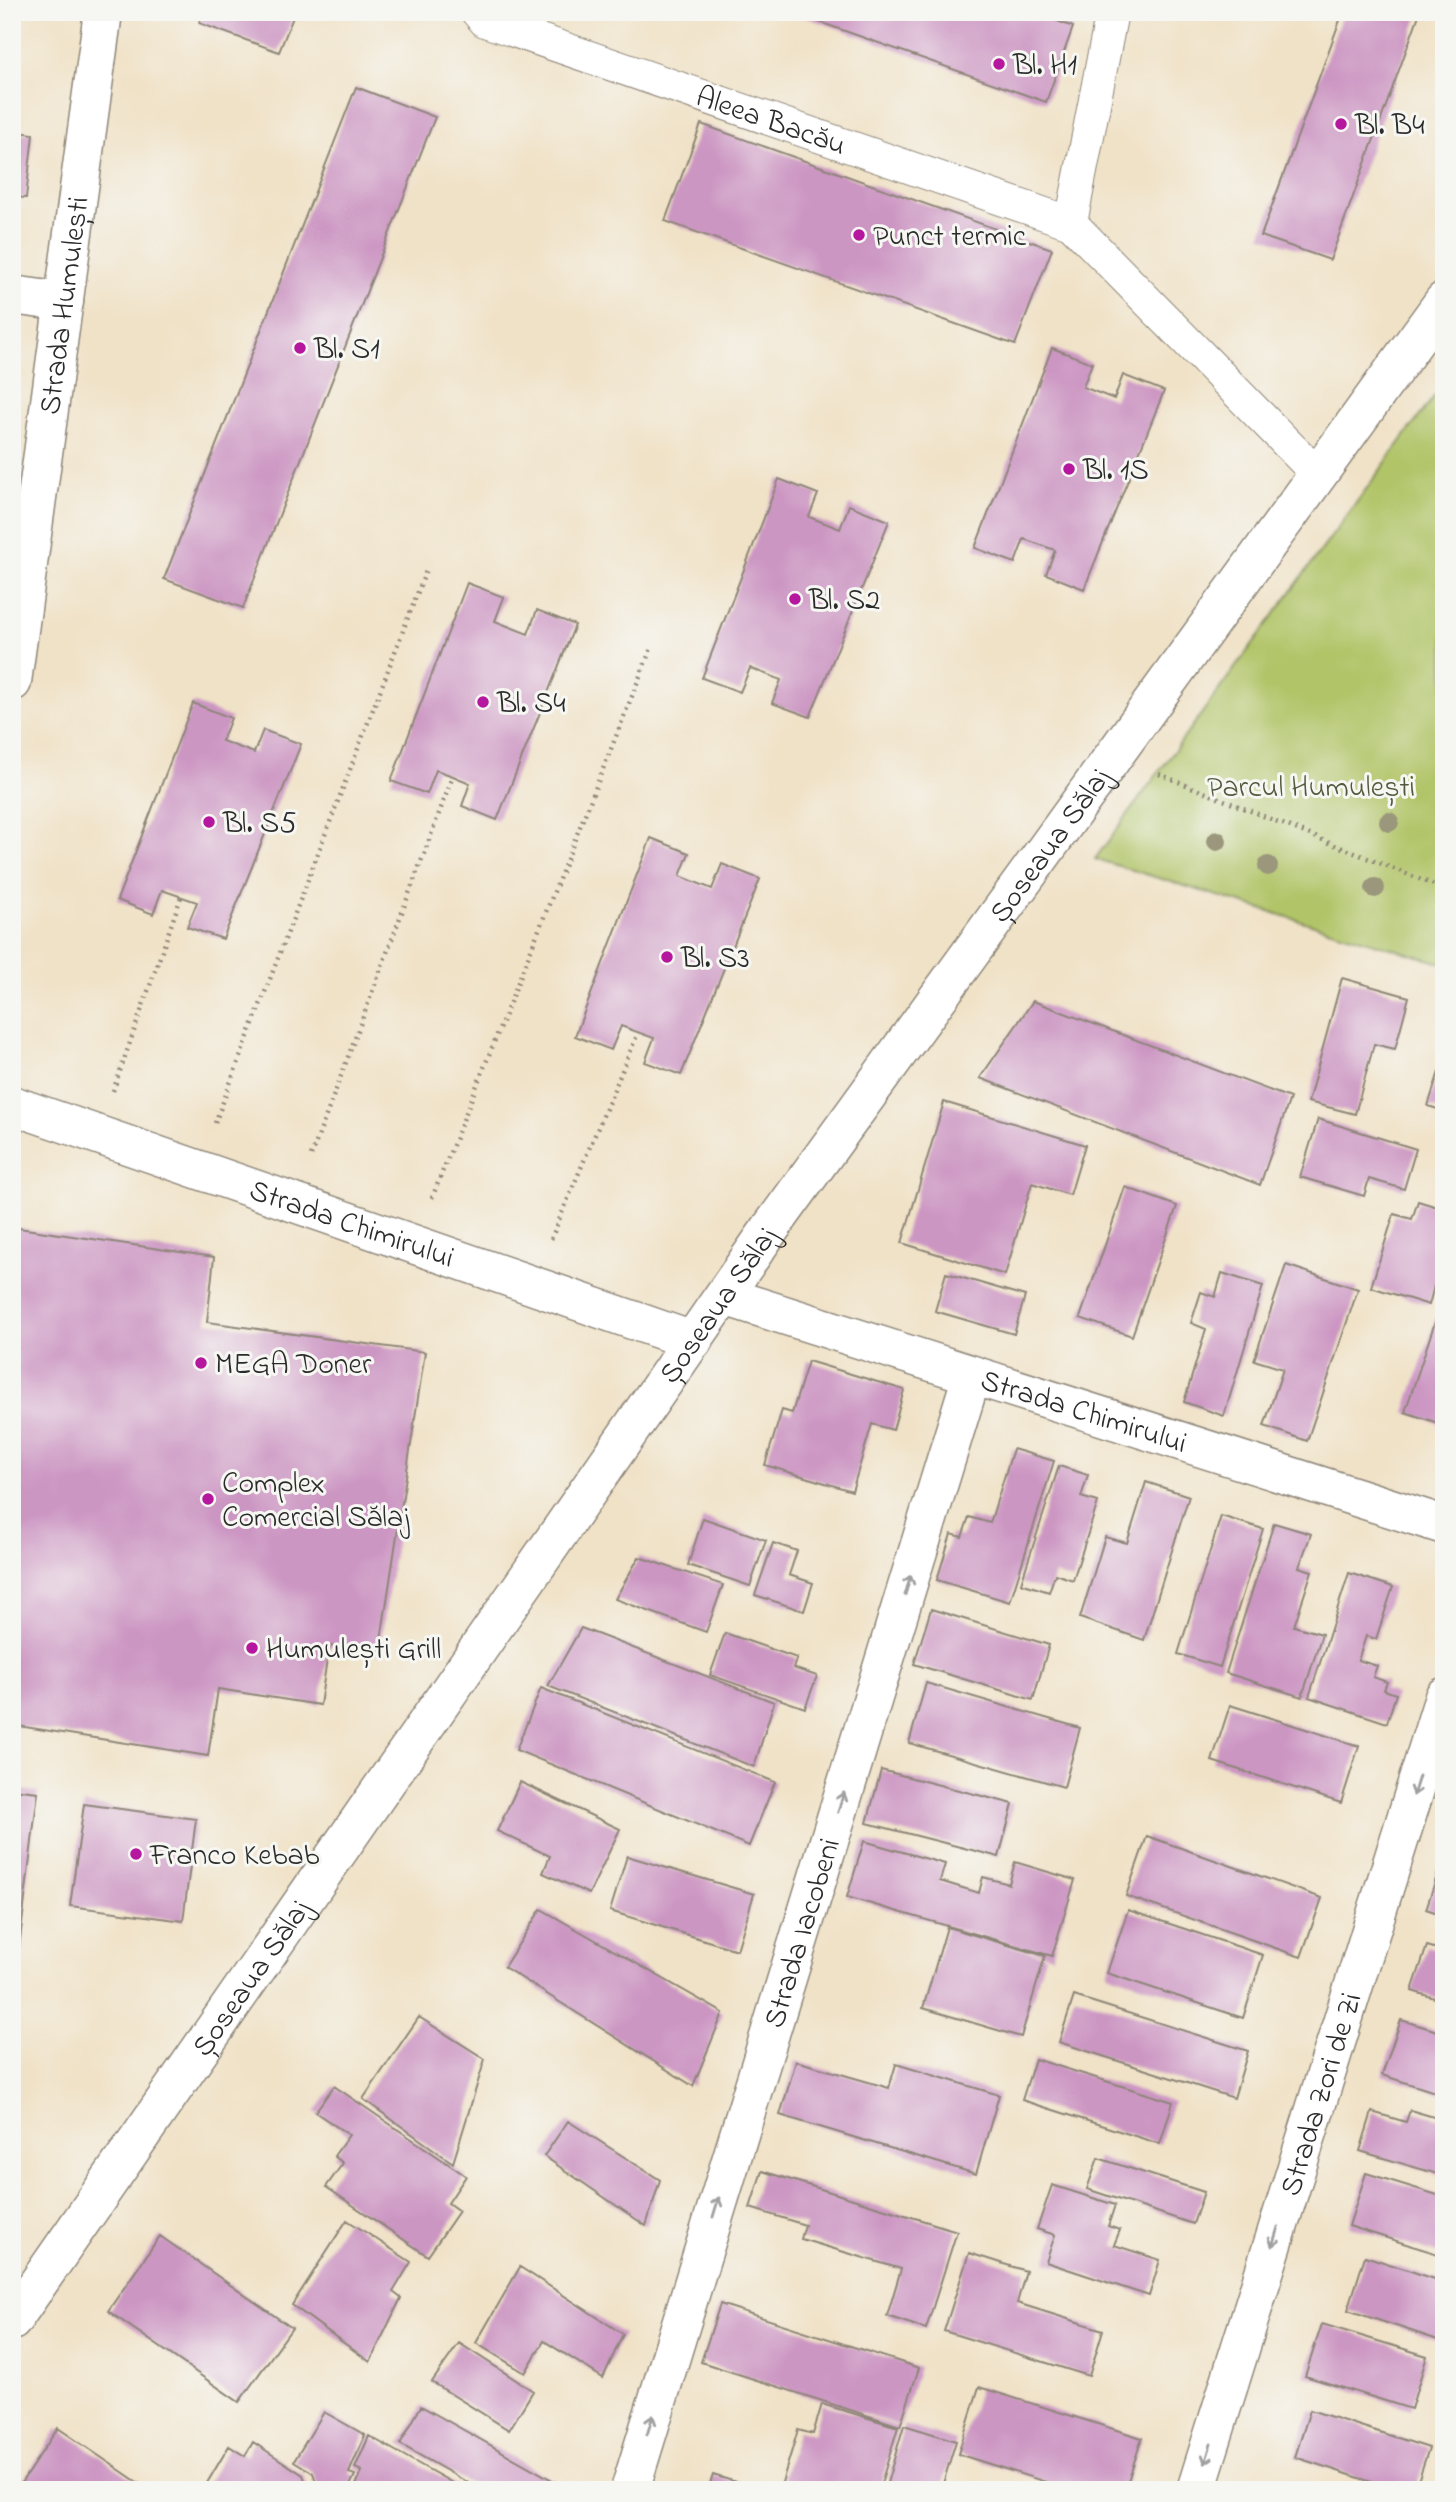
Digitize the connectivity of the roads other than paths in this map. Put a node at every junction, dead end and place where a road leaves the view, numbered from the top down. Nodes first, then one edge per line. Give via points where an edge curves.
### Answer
1 (103, 12) edge
2 (477, 12) edge
3 (1112, 12) edge
4 (1071, 223) junction
5 (12, 295) edge
6 (64, 302) junction
7 (1444, 302) edge
8 (1317, 474) junction
9 (12, 682) edge
10 (12, 1105) edge
11 (724, 1296) junction
12 (693, 1341) junction
13 (972, 1375) junction
14 (1444, 1525) edge
15 (1444, 1697) edge
16 (17, 2311) edge
17 (630, 2490) edge
18 (1196, 2490) edge

1 - 6 street, Strada Humulești
2 - 4 lane, Aleea Bacău via 485,21
3 - 4 lane
4 - 8 lane, Aleea Bacău
5 - 6 street
6 - 9 street, Strada Humulești
7 - 8 street, Șoseaua Sălaj
8 - 11 street, Șoseaua Sălaj
10 - 12 street, Strada Chimirului
11 - 12 street, Șoseaua Sălaj
11 - 13 street, Strada Chimirului
12 - 16 street, Șoseaua Sălaj
13 - 14 street, Strada Chimirului
17 -> 13 street, Strada Iacobeni
15 -> 18 street, Strada Zori de Zi

